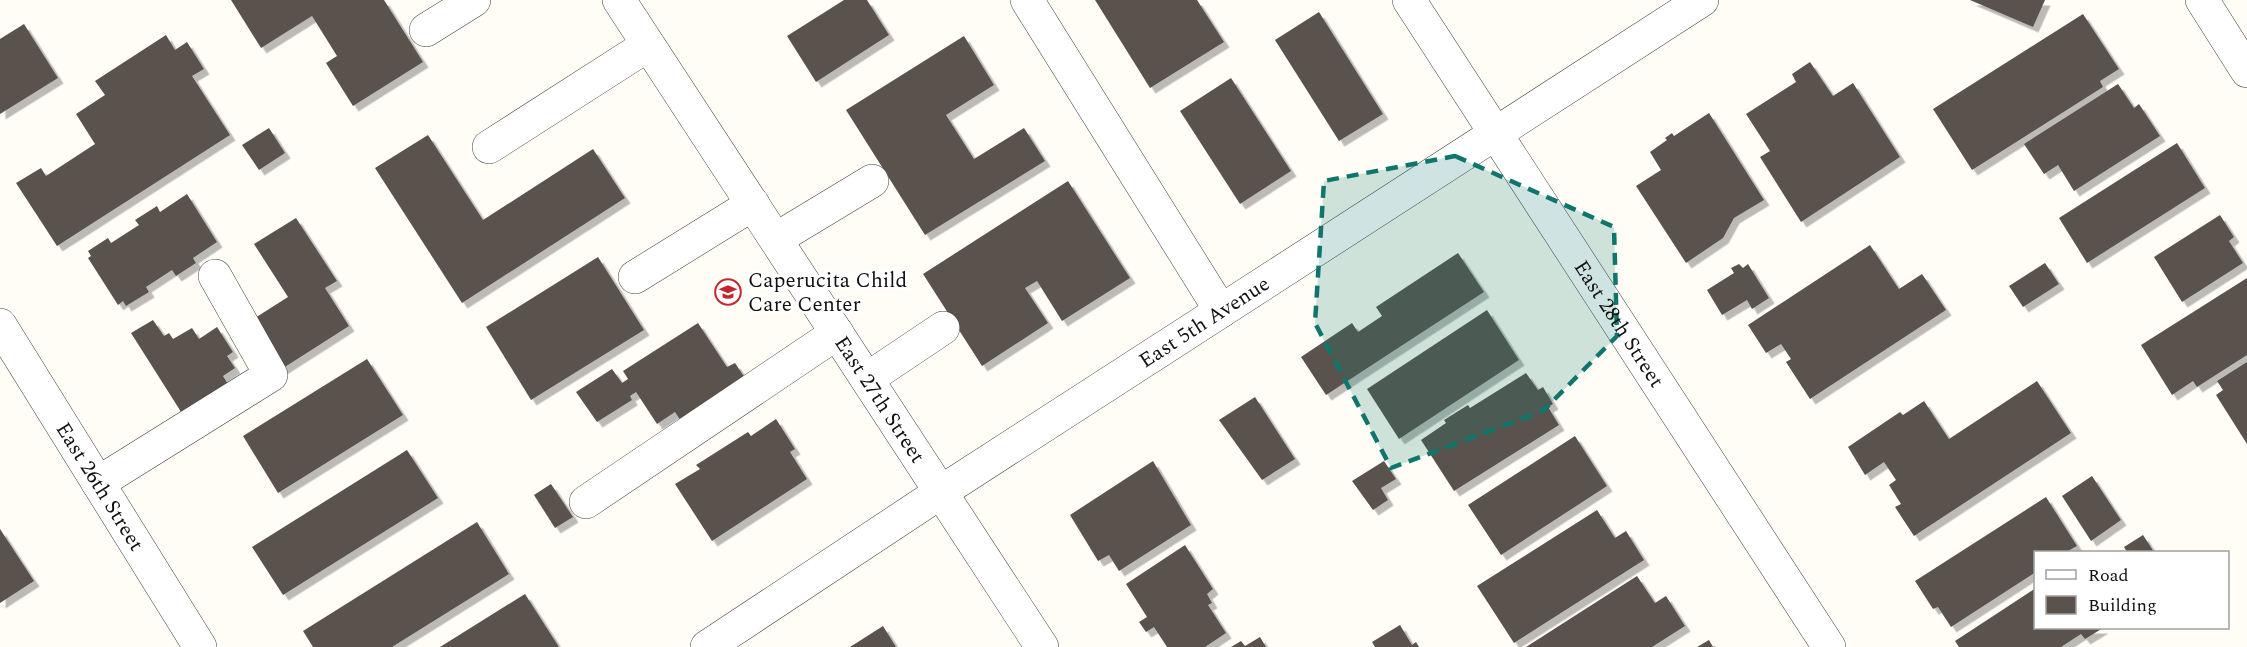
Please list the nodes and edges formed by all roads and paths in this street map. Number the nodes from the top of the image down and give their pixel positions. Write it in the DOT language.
graph roads {
  1 [pos="474,0"];
  2 [pos="619,0"];
  3 [pos="1027,0"];
  4 [pos="1409,0"];
  5 [pos="1702,0"];
  6 [pos="2202,0"];
  7 [pos="426,30"];
  8 [pos="648,45"];
  9 [pos="2247,71"];
  10 [pos="1496,133"];
  11 [pos="489,147"];
  12 [pos="872,181"];
  13 [pos="753,204"];
  14 [pos="776,239"];
  15 [pos="215,276"];
  16 [pos="635,277"];
  17 [pos="1221,311"];
  18 [pos="0,325"];
  19 [pos="943,328"];
  20 [pos="837,333"];
  21 [pos="867,379"];
  22 [pos="98,483"];
  23 [pos="941,492"];
  24 [pos="586,502"];
  25 [pos="201,647"];
  26 [pos="706,647"];
  27 [pos="1042,647"];
  28 [pos="1829,647"];
  1 -- 7 [label="street"];
  2 -- 8 [label="street, East 27th Street"];
  3 -- 17 [label="street"];
  4 -- 10 [label="street, East 28th Street"];
  5 -- 10 [label="street, East 5th Avenue"];
  6 -- 9 [label="street"];
  8 -- 11 [label="street"];
  8 -- 13 [label="street, East 27th Street"];
  10 -- 17 [label="street, East 5th Avenue"];
  10 -- 28 [label="street, East 28th Street"];
  12 -- 14 [label="street"];
  13 -- 14 [label="street, East 27th Street"];
  13 -- 16 [label="street"];
  14 -- 20 [label="street, East 27th Street"];
  15 -- 22 [label="street"];
  17 -- 23 [label="street, East 5th Avenue"];
  18 -- 22 [label="street, East 26th Street"];
  19 -- 21 [label="street"];
  20 -- 21 [label="street, East 27th Street"];
  20 -- 24 [label="street"];
  21 -- 23 [label="street, East 27th Street"];
  22 -- 25 [label="street, East 26th Street"];
  23 -- 26 [label="street, East 5th Avenue"];
  23 -- 27 [label="street, East 27th Street"];
}
